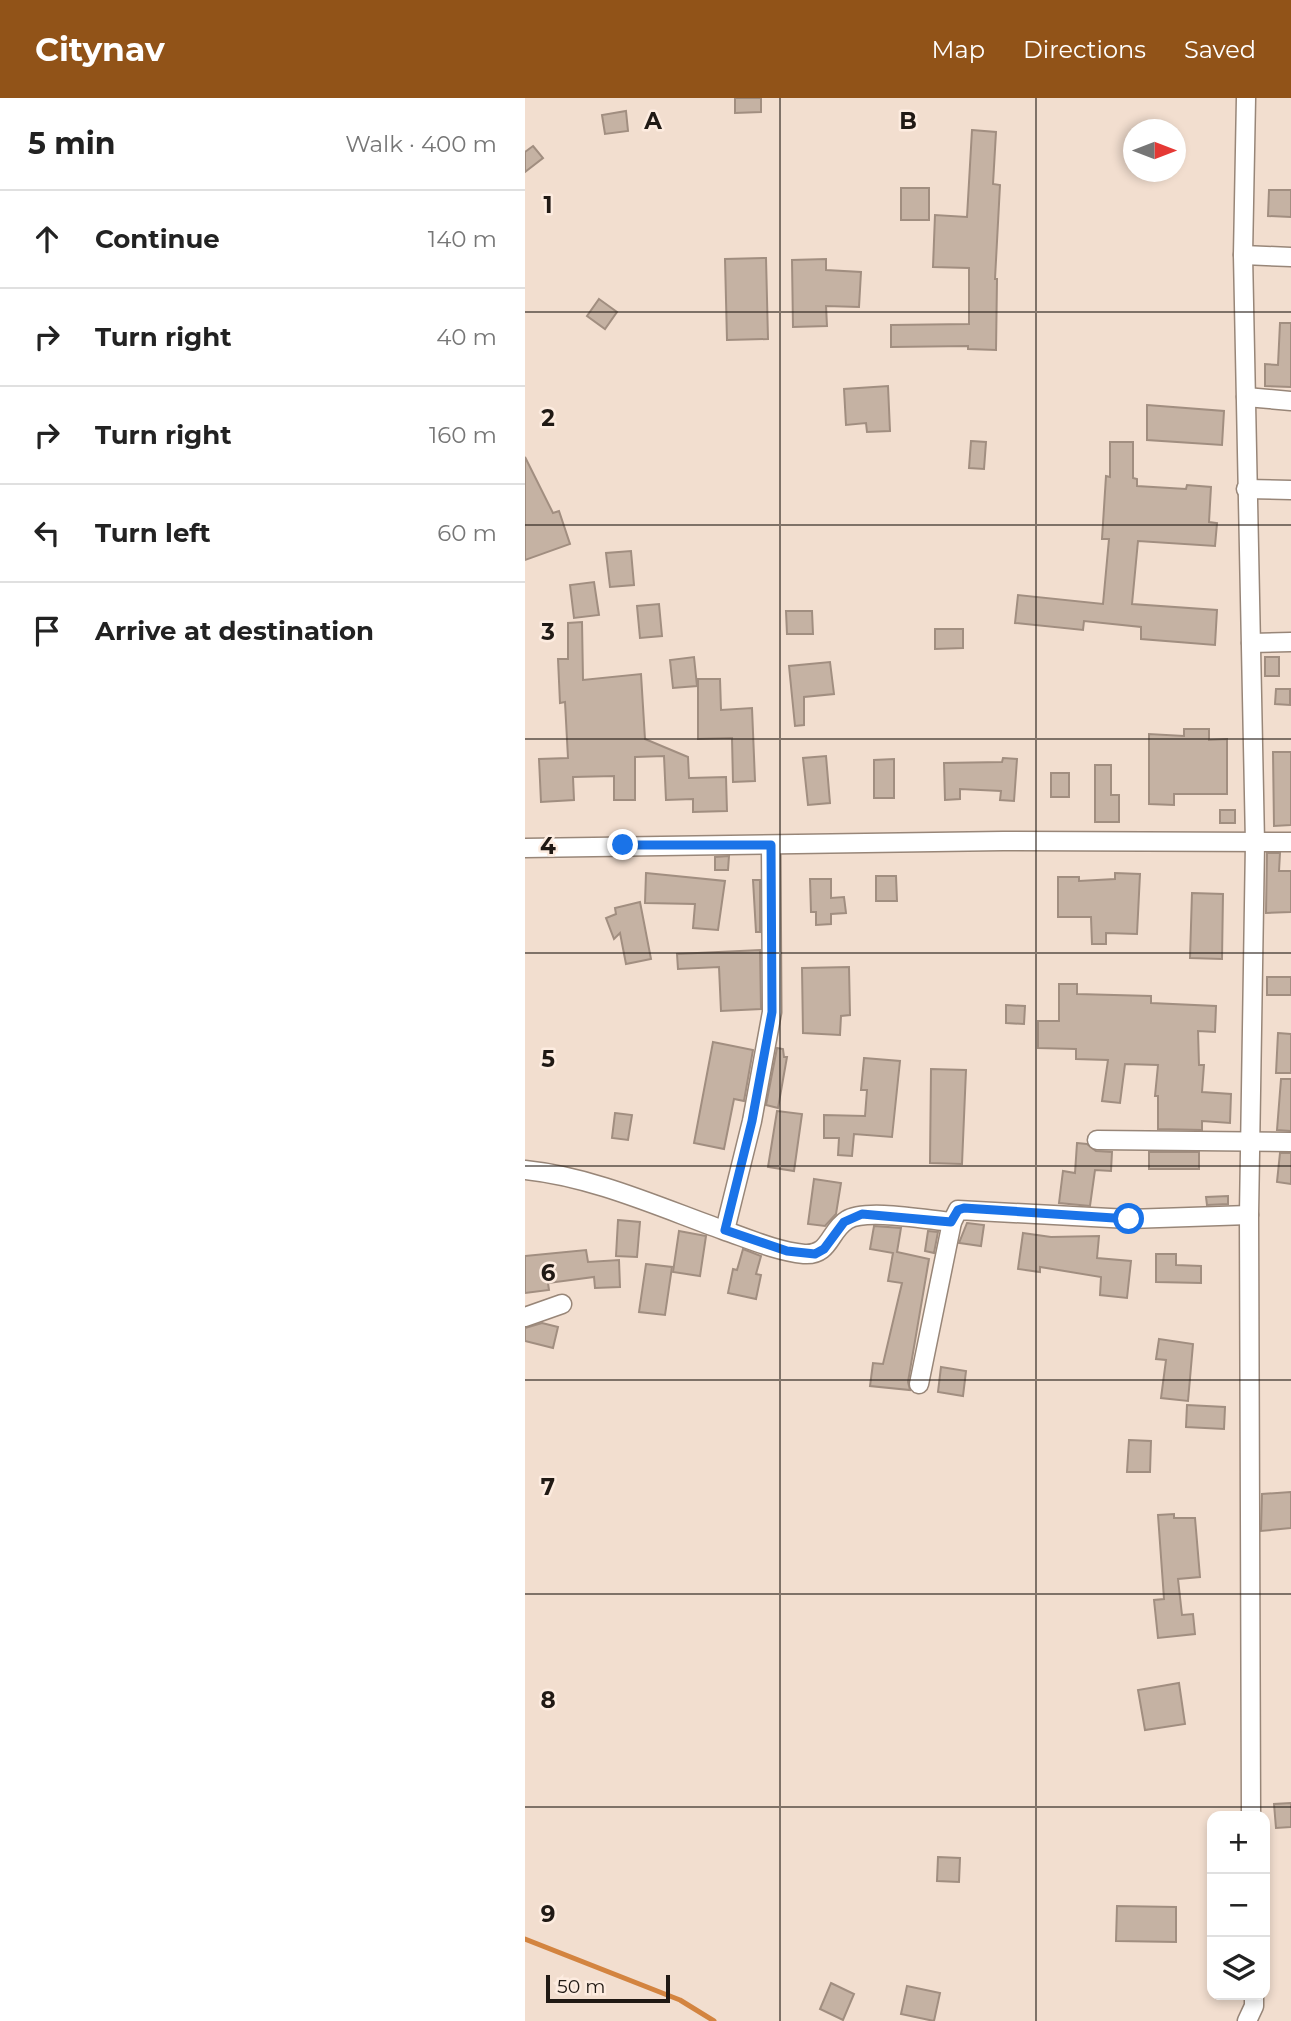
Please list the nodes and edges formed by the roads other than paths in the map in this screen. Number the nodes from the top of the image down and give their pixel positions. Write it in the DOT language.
graph roads {
  1 [pos="1246,98"];
  2 [pos="1243,255"];
  3 [pos="1291,257"];
  4 [pos="1246,397"];
  5 [pos="1291,401"];
  6 [pos="1246,489"];
  7 [pos="1291,490"];
  8 [pos="1291,642"];
  9 [pos="1251,643"];
  10 [pos="1291,842"];
  11 [pos="1255,844"];
  12 [pos="771,845"];
  13 [pos="525,848"];
  14 [pos="1097,1140"];
  15 [pos="1291,1142"];
  16 [pos="1249,1144"];
  17 [pos="525,1170"];
  18 [pos="1248,1215"];
  19 [pos="951,1222"];
  20 [pos="725,1230"];
  21 [pos="562,1304"];
  22 [pos="525,1317"];
  23 [pos="919,1384"];
  24 [pos="1251,1811"];
  25 [pos="1255,2000"];
  26 [pos="1247,2021"];
  1 -- 2 [label="street"];
  2 -- 3 [label="street"];
  2 -- 4 [label="street"];
  4 -- 5 [label="street"];
  4 -- 6 [label="street"];
  6 -- 7 [label="street"];
  6 -- 9 [label="street"];
  8 -- 9 [label="street"];
  9 -- 11 [label="street"];
  10 -- 11 [label="street"];
  11 -- 12 [label="street"];
  11 -- 16 [label="street"];
  12 -- 13 [label="street"];
  12 -- 20 [label="street"];
  14 -- 16 [label="street"];
  15 -- 16 [label="street"];
  16 -- 18 [label="street"];
  17 -- 20 [label="street"];
  18 -- 19 [label="street"];
  18 -- 24 [label="street"];
  19 -- 20 [label="street"];
  19 -- 23 [label="street"];
  21 -- 22 [label="street"];
  25 -- 26 [label="street"];
}
